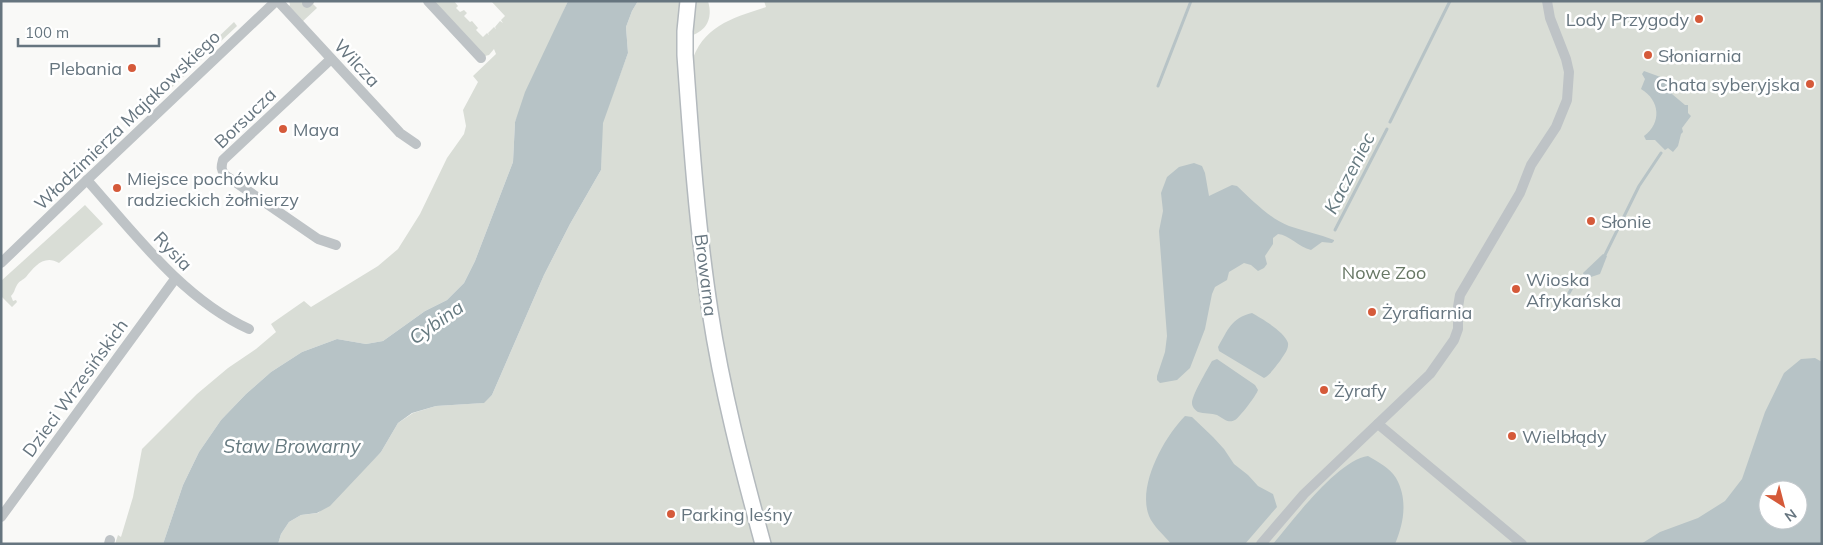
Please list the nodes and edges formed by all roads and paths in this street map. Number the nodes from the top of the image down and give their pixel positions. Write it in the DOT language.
graph roads {
  1 [pos="277,1"];
  2 [pos="428,1"];
  3 [pos="688,1"];
  4 [pos="1547,1"];
  5 [pos="481,58"];
  6 [pos="331,59"];
  7 [pos="416,144"];
  8 [pos="87,180"];
  9 [pos="336,245"];
  10 [pos="1,263"];
  11 [pos="175,279"];
  12 [pos="249,329"];
  13 [pos="1378,424"];
  14 [pos="1,517"];
  15 [pos="763,544"];
  16 [pos="1260,544"];
  17 [pos="1522,544"];
  1 -- 6 [label="street, Wilcza"];
  1 -- 8 [label="street, Włodzimierza Majakowskiego"];
  2 -- 5 [label="street"];
  3 -- 15 [label="street, Browarna"];
  4 -- 13 [label="street"];
  6 -- 7 [label="street, Wilcza"];
  6 -- 9 [label="street, Borsucza"];
  8 -- 10 [label="street, Włodzimierza Majakowskiego"];
  8 -- 11 [label="street, Rysia"];
  11 -- 12 [label="street, Rysia"];
  11 -- 14 [label="street, Dzieci Wrzesińskich"];
  13 -- 16 [label="street"];
  13 -- 17 [label="street"];
}
